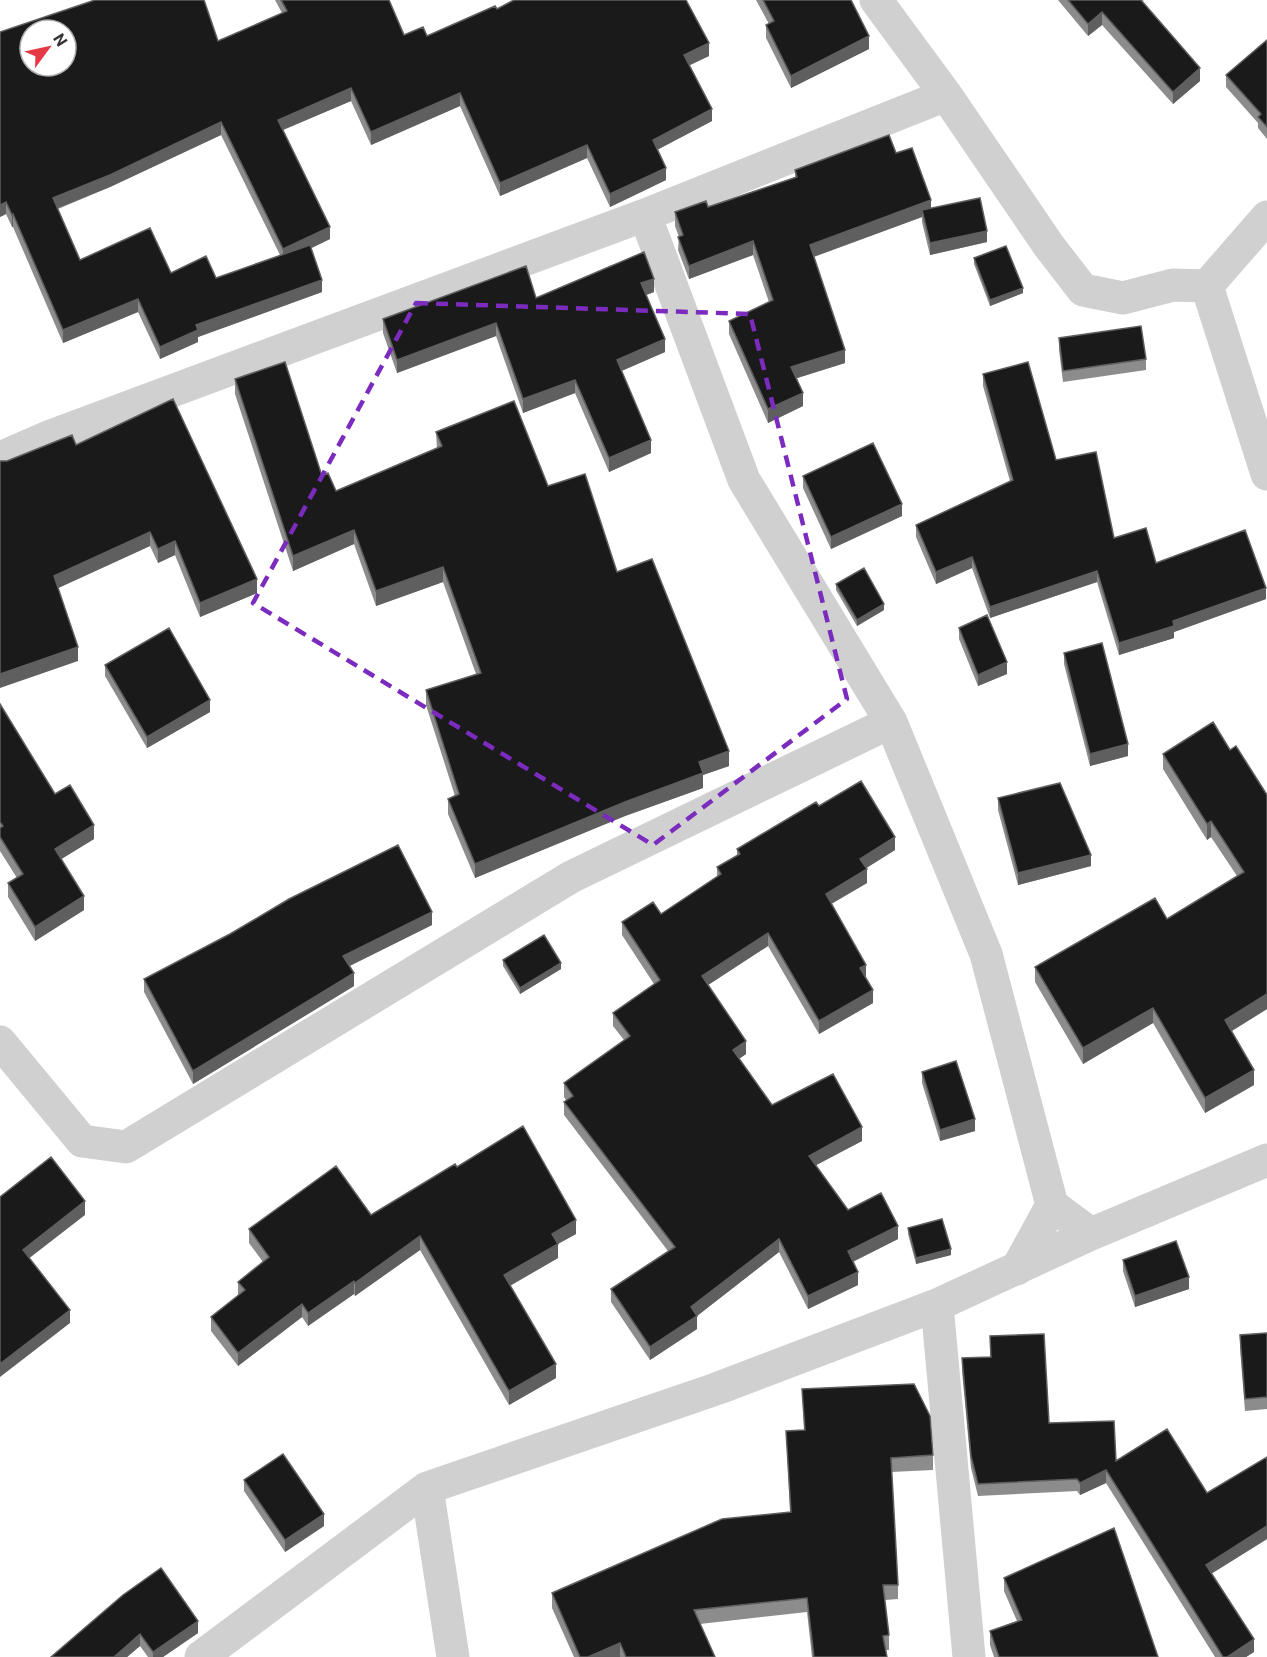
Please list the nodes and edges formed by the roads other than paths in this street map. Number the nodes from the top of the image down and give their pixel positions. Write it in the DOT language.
graph roads {
  1 [pos="876,0"];
  2 [pos="946,95"];
  3 [pos="645,215"];
  4 [pos="1267,217"];
  5 [pos="1208,286"];
  6 [pos="0,458"];
  7 [pos="1267,474"];
  8 [pos="891,722"];
  9 [pos="0,1042"];
  10 [pos="1267,1160"];
  11 [pos="1052,1205"];
  12 [pos="1090,1234"];
  13 [pos="1017,1269"];
  14 [pos="937,1305"];
  15 [pos="427,1488"];
  16 [pos="201,1657"];
  17 [pos="453,1657"];
  18 [pos="969,1657"];
  1 -- 2 [label="street"];
  2 -- 3 [label="street"];
  2 -- 5 [label="street"];
  3 -- 6 [label="street"];
  3 -- 8 [label="street"];
  4 -- 5 [label="street"];
  5 -- 7 [label="street"];
  8 -- 9 [label="street"];
  8 -- 11 [label="street"];
  10 -- 12 [label="street"];
  11 -- 12 [label="street"];
  11 -- 13 [label="street"];
  12 -- 13 [label="street"];
  13 -- 14 [label="street"];
  14 -- 15 [label="street"];
  14 -- 18 [label="street"];
  15 -- 16 [label="street"];
  15 -- 17 [label="street"];
}
